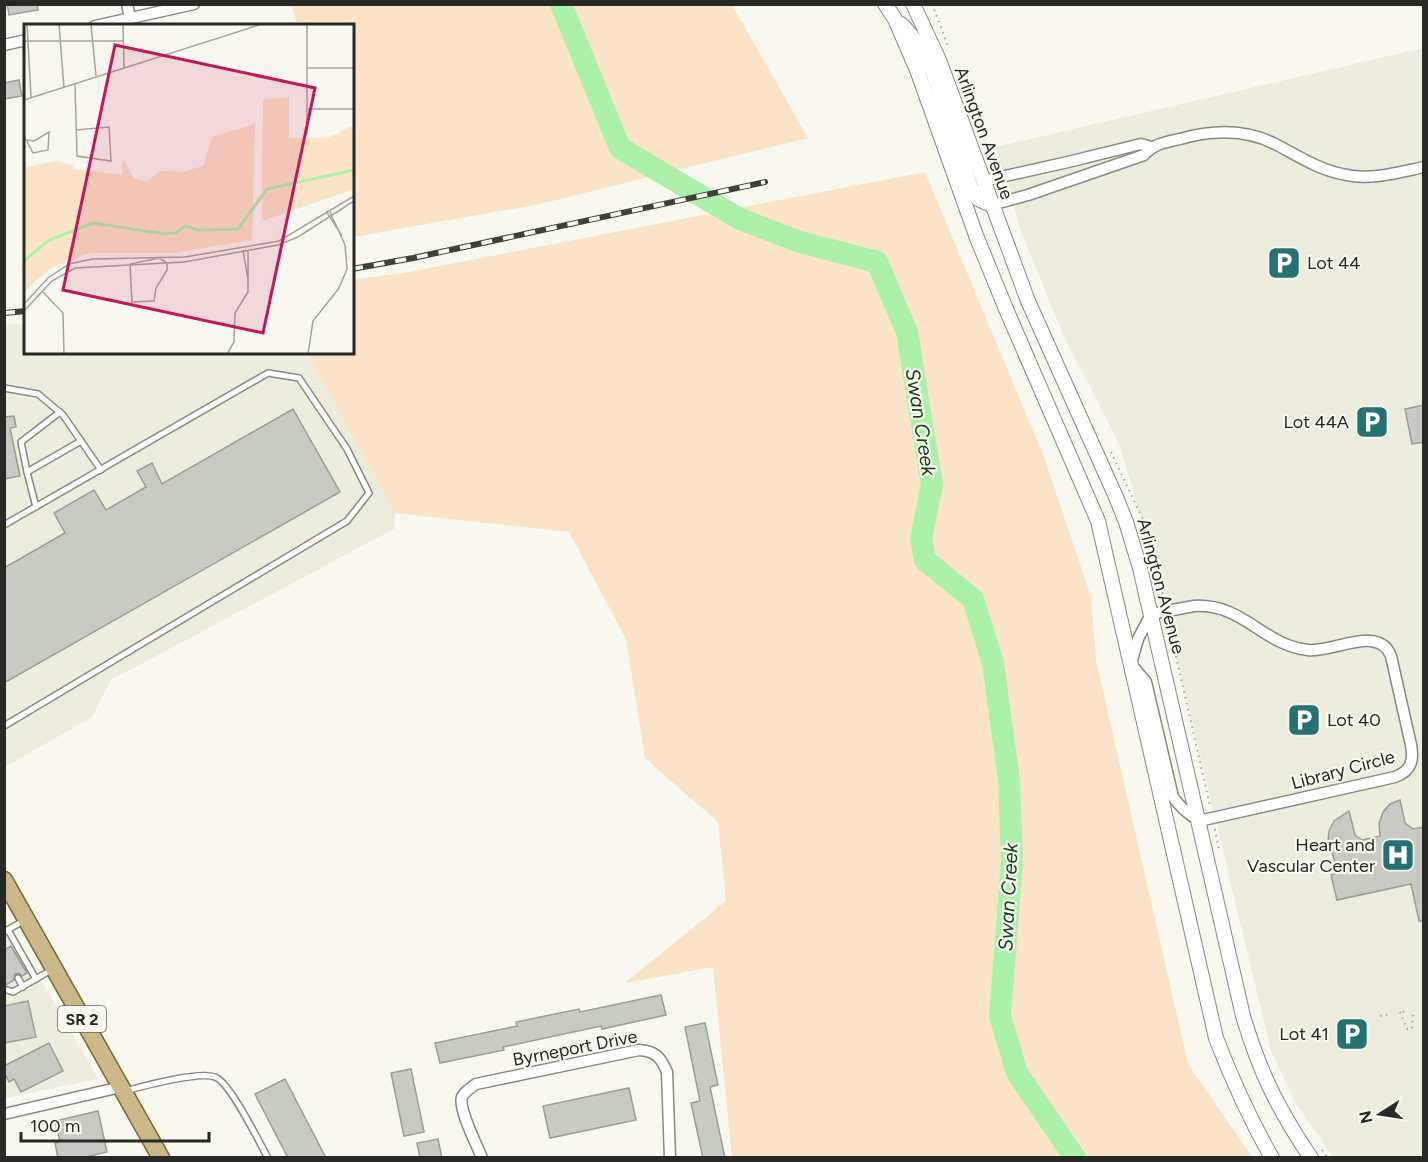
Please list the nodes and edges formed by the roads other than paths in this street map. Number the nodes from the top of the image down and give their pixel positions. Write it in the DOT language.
graph roads {
  1 [pos="127,4"];
  2 [pos="194,4"];
  3 [pos="885,4"];
  4 [pos="913,4"];
  5 [pos="130,18"];
  6 [pos="895,19"];
  7 [pos="104,24"];
  8 [pos="24,40"];
  9 [pos="4,45"];
  10 [pos="1151,147"];
  11 [pos="1424,167"];
  12 [pos="983,181"];
  13 [pos="992,205"];
  14 [pos="4,388"];
  15 [pos="60,412"];
  16 [pos="81,441"];
  17 [pos="101,470"];
  18 [pos="27,472"];
  19 [pos="36,507"];
  20 [pos="4,525"];
  21 [pos="1151,614"];
  22 [pos="1131,664"];
  23 [pos="4,726"];
  24 [pos="1199,821"];
  25 [pos="4,880"];
  26 [pos="26,919"];
  27 [pos="6,931"];
  28 [pos="54,969"];
  29 [pos="18,978"];
  30 [pos="36,979"];
  31 [pos="23,987"];
  32 [pos="4,989"];
  33 [pos="122,1089"];
  34 [pos="4,1114"];
  35 [pos="1317,1154"];
  36 [pos="161,1158"];
  37 [pos="268,1158"];
  38 [pos="482,1158"];
  39 [pos="670,1158"];
  40 [pos="1272,1158"];
  1 -- 5 [label="street"];
  2 -- 5 [label="street"];
  3 -- 6 [label="street"];
  4 -- 12 [label="street, Arlington Avenue"];
  5 -- 7 [label="street"];
  6 -- 13 [label="street"];
  6 -- 22 [label="street"];
  8 -- 9 [label="street"];
  10 -- 11 [label="street"];
  10 -- 12 [label="street"];
  10 -- 13 [label="street"];
  12 -- 13 [label="street, Arlington Avenue"];
  13 -- 21 [label="street, Arlington Avenue"];
  14 -- 15 [label="lane"];
  15 -- 16 [label="lane"];
  15 -- 18 [label="lane"];
  16 -- 17 [label="lane"];
  16 -- 18 [label="lane"];
  17 -- 19 [label="lane"];
  17 -- 23 [label="lane"];
  18 -- 19 [label="lane"];
  19 -- 20 [label="lane"];
  21 -- 22 [label="street"];
  21 -- 24 [label="street, Arlington Avenue"];
  21 -- 24 [label="street, Library Circle"];
  22 -- 24 [label="street"];
  22 -- 40 [label="street"];
  24 -- 35 [label="street, Arlington Avenue"];
  25 -- 26 [label="main road, SR 2"];
  26 -- 27 [label="lane"];
  26 -- 28 [label="main road, SR 2"];
  27 -- 30 [label="lane"];
  28 -- 30 [label="lane"];
  28 -- 33 [label="main road, SR 2"];
  29 -- 31 [label="lane"];
  30 -- 31 [label="lane"];
  31 -- 32 [label="lane"];
  33 -- 34 [label="street"];
  33 -- 36 [label="main road, SR 2"];
  33 -- 37 [label="lane"];
  38 -- 39 [label="street, Byrneport Drive"];
}
